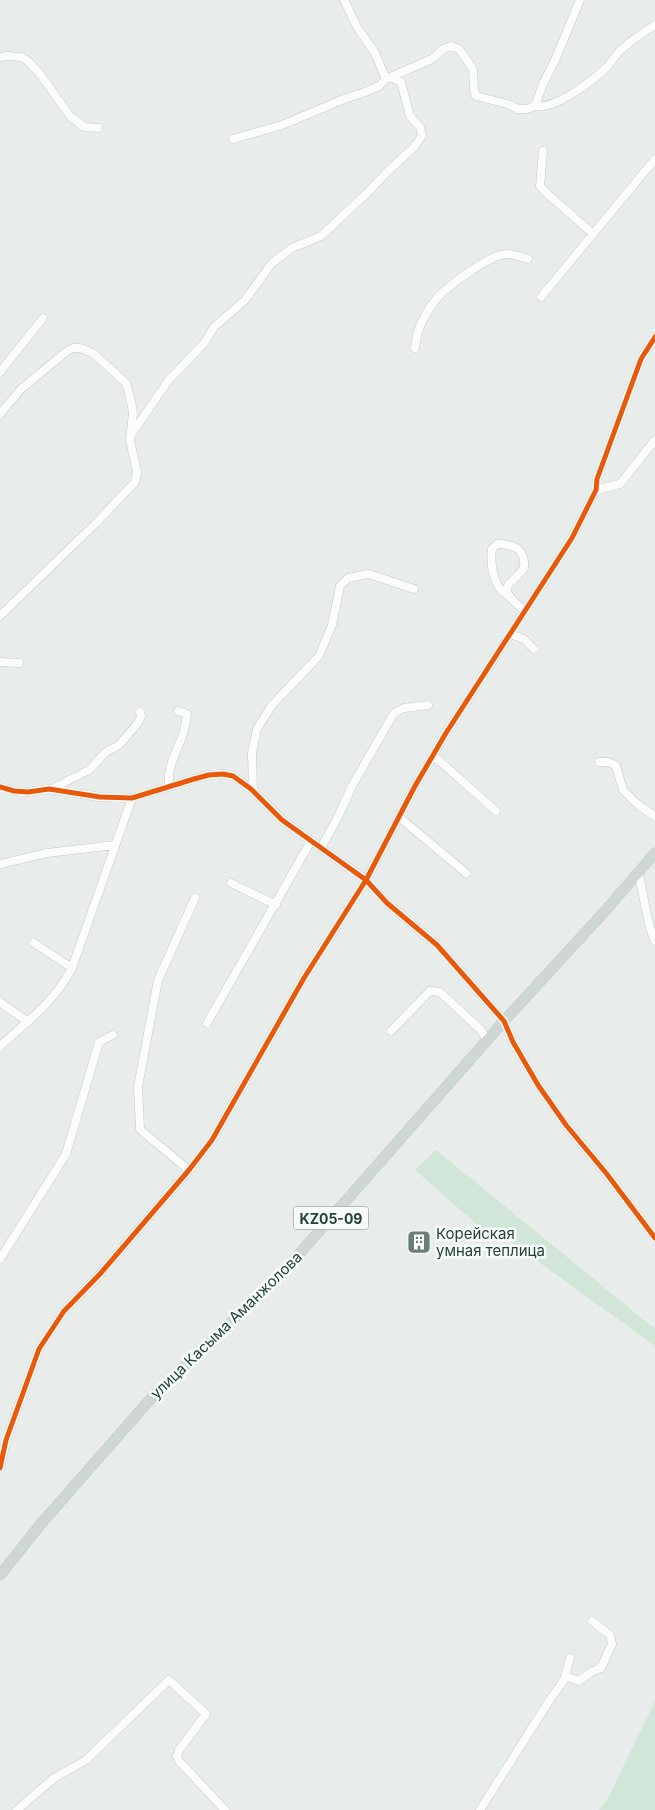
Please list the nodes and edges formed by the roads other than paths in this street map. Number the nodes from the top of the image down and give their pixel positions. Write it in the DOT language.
graph roads {
  1 [pos="344,0"];
  2 [pos="580,0"];
  3 [pos="655,25"];
  4 [pos="0,58"];
  5 [pos="389,78"];
  6 [pos="536,106"];
  7 [pos="98,128"];
  8 [pos="233,139"];
  9 [pos="543,151"];
  10 [pos="655,159"];
  11 [pos="594,233"];
  12 [pos="528,259"];
  13 [pos="540,297"];
  14 [pos="43,318"];
  15 [pos="655,337"];
  16 [pos="415,348"];
  17 [pos="0,372"];
  18 [pos="0,414"];
  19 [pos="131,435"];
  20 [pos="655,440"];
  21 [pos="596,490"];
  22 [pos="414,589"];
  23 [pos="509,596"];
  24 [pos="525,611"];
  25 [pos="0,616"];
  26 [pos="510,634"];
  27 [pos="534,649"];
  28 [pos="0,662"];
  29 [pos="19,663"];
  30 [pos="428,705"];
  31 [pos="178,711"];
  32 [pos="140,712"];
  33 [pos="434,756"];
  34 [pos="599,762"];
  35 [pos="169,786"];
  36 [pos="0,787"];
  37 [pos="49,789"];
  38 [pos="253,790"];
  39 [pos="132,798"];
  40 [pos="496,811"];
  41 [pos="399,817"];
  42 [pos="655,817"];
  43 [pos="311,841"];
  44 [pos="115,845"];
  45 [pos="321,848"];
  46 [pos="655,853"];
  47 [pos="0,864"];
  48 [pos="466,873"];
  49 [pos="638,873"];
  50 [pos="366,880"];
  51 [pos="231,883"];
  52 [pos="195,898"];
  53 [pos="276,905"];
  54 [pos="655,941"];
  55 [pos="34,943"];
  56 [pos="72,968"];
  57 [pos="0,1002"];
  58 [pos="504,1021"];
  59 [pos="28,1022"];
  60 [pos="207,1023"];
  61 [pos="391,1031"];
  62 [pos="113,1035"];
  63 [pos="487,1040"];
  64 [pos="0,1046"];
  65 [pos="190,1170"];
  66 [pos="654,1237"];
  67 [pos="4,1245"];
  68 [pos="0,1259"];
  69 [pos="0,1468"];
  70 [pos="0,1575"];
  71 [pos="592,1621"];
  72 [pos="570,1658"];
  73 [pos="565,1676"];
  74 [pos="17,1810"];
  75 [pos="225,1810"];
  76 [pos="480,1810"];
  1 -- 5 [label="street"];
  2 -- 6 [label="street"];
  3 -- 6 [label="street"];
  4 -- 7 [label="street"];
  5 -- 6 [label="street"];
  5 -- 8 [label="street"];
  5 -- 19 [label="street"];
  9 -- 11 [label="street"];
  10 -- 11 [label="street"];
  11 -- 13 [label="street"];
  12 -- 16 [label="street"];
  14 -- 17 [label="street"];
  15 -- 21 [label="street"];
  18 -- 19 [label="street"];
  19 -- 25 [label="street"];
  20 -- 21 [label="street"];
  21 -- 24 [label="street"];
  22 -- 38 [label="street"];
  23 -- 23 [label="street"];
  23 -- 24 [label="street"];
  24 -- 26 [label="street"];
  26 -- 27 [label="street"];
  26 -- 33 [label="street"];
  28 -- 29 [label="street"];
  30 -- 45 [label="street"];
  31 -- 35 [label="street"];
  32 -- 37 [label="street"];
  33 -- 40 [label="street"];
  33 -- 41 [label="street"];
  34 -- 42 [label="street"];
  35 -- 38 [label="street"];
  35 -- 39 [label="street"];
  36 -- 37 [label="street"];
  37 -- 39 [label="street"];
  38 -- 43 [label="street"];
  39 -- 44 [label="street"];
  41 -- 48 [label="street"];
  41 -- 50 [label="street"];
  43 -- 45 [label="street"];
  43 -- 53 [label="street"];
  44 -- 47 [label="street"];
  44 -- 56 [label="street"];
  45 -- 50 [label="street"];
  46 -- 49 [label="main road, улица Касыма Аманжолова / KZ05-09"];
  49 -- 54 [label="street"];
  49 -- 58 [label="main road, улица Касыма Аманжолова / KZ05-09"];
  50 -- 58 [label="street"];
  50 -- 65 [label="street"];
  51 -- 53 [label="street"];
  52 -- 65 [label="street"];
  53 -- 60 [label="street"];
  55 -- 56 [label="street"];
  56 -- 59 [label="street"];
  57 -- 59 [label="street"];
  58 -- 63 [label="main road, улица Касыма Аманжолова / KZ05-09"];
  58 -- 66 [label="street"];
  59 -- 64 [label="street"];
  61 -- 63 [label="street"];
  62 -- 67 [label="street"];
  63 -- 70 [label="main road, улица Касыма Аманжолова / KZ05-09"];
  65 -- 69 [label="street"];
  67 -- 68 [label="street"];
  71 -- 73 [label="street"];
  72 -- 73 [label="street"];
  73 -- 76 [label="street"];
  74 -- 75 [label="street"];
}
